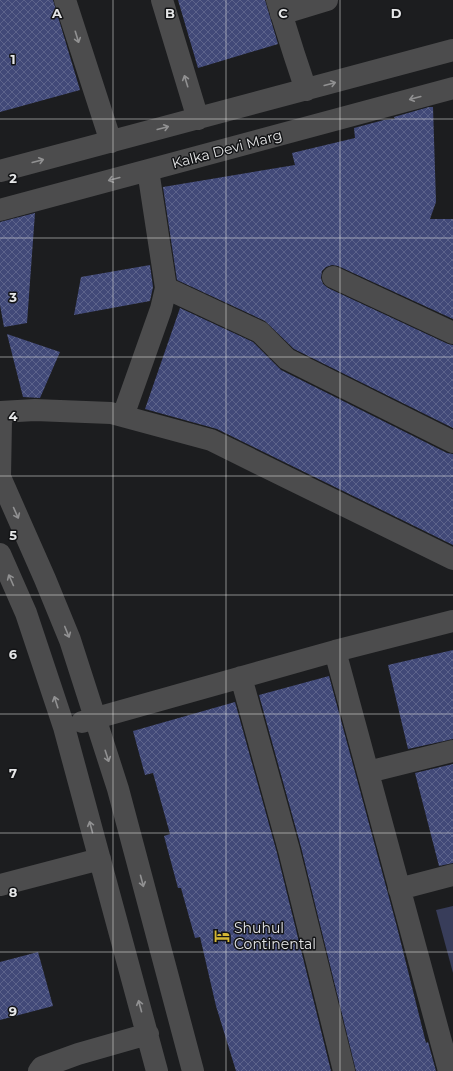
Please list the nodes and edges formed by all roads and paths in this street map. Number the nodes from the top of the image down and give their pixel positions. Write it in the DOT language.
graph roads {
  1 [pos="65,0"];
  2 [pos="162,0"];
  3 [pos="328,0"];
  4 [pos="279,7"];
  5 [pos="453,50"];
  6 [pos="453,88"];
  7 [pos="306,90"];
  8 [pos="198,118"];
  9 [pos="111,142"];
  10 [pos="1,166"];
  11 [pos="148,170"];
  12 [pos="0,210"];
  13 [pos="333,277"];
  14 [pos="166,288"];
  15 [pos="453,332"];
  16 [pos="0,412"];
  17 [pos="123,416"];
  18 [pos="453,442"];
  19 [pos="0,477"];
  20 [pos="0,554"];
  21 [pos="453,559"];
  22 [pos="453,621"];
  23 [pos="335,651"];
  24 [pos="241,677"];
  25 [pos="95,718"];
  26 [pos="64,726"];
  27 [pos="453,751"];
  28 [pos="368,772"];
  29 [pos="100,859"];
  30 [pos="453,875"];
  31 [pos="0,885"];
  32 [pos="399,889"];
  33 [pos="148,1034"];
  34 [pos="39,1071"];
  35 [pos="157,1071"];
  36 [pos="193,1071"];
  37 [pos="344,1071"];
  38 [pos="449,1071"];
  1 -- 9 [label="street, one-way"];
  8 -- 2 [label="street, one-way"];
  3 -- 4 [label="street"];
  4 -- 7 [label="street"];
  7 -- 5 [label="street, one-way"];
  6 -- 11 [label="street, Kalka Devi Marg, one-way"];
  7 -- 8 [label="street"];
  9 -- 8 [label="street, one-way"];
  10 -- 9 [label="street, one-way"];
  11 -- 12 [label="street, Kalka Devi Marg, one-way"];
  11 -- 14 [label="street"];
  13 -- 15 [label="street"];
  14 -- 17 [label="street"];
  14 -- 18 [label="street"];
  16 -- 17 [label="street"];
  16 -- 19 [label="street"];
  17 -- 21 [label="street"];
  19 -- 25 [label="street, one-way"];
  26 -- 20 [label="street, one-way"];
  22 -- 23 [label="street"];
  23 -- 24 [label="street"];
  23 -- 28 [label="street"];
  24 -- 25 [label="street"];
  24 -- 37 [label="street"];
  25 -- 26 [label="street"];
  25 -- 36 [label="street, one-way"];
  29 -- 26 [label="street, one-way"];
  27 -- 28 [label="street"];
  28 -- 32 [label="street"];
  29 -- 31 [label="street"];
  33 -- 29 [label="street, one-way"];
  30 -- 32 [label="street"];
  32 -- 38 [label="street"];
  33 -- 34 [label="street"];
  33 -- 35 [label="street"];
}
